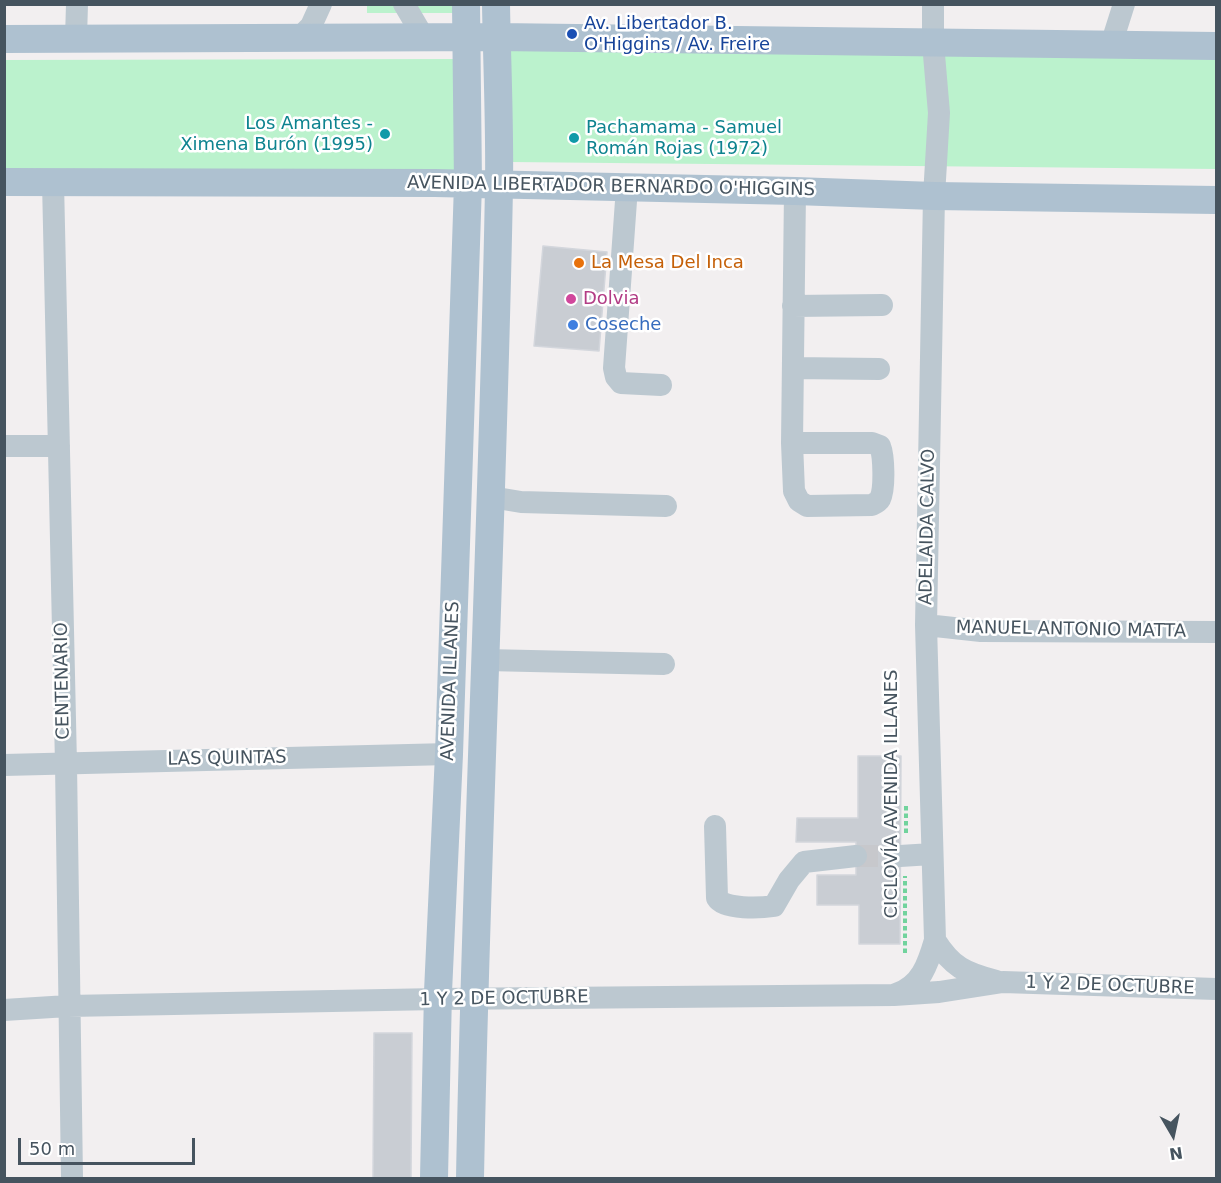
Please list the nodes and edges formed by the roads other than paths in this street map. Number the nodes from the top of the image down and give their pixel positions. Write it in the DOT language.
graph roads {
  1 [pos="77,4"];
  2 [pos="321,4"];
  3 [pos="404,4"];
  4 [pos="466,4"];
  5 [pos="496,4"];
  6 [pos="933,4"];
  7 [pos="1124,4"];
  8 [pos="466,37"];
  9 [pos="497,37"];
  10 [pos="299,38"];
  11 [pos="424,38"];
  12 [pos="4,39"];
  13 [pos="76,39"];
  14 [pos="933,43"];
  15 [pos="1111,45"];
  16 [pos="1216,46"];
  17 [pos="4,182"];
  18 [pos="53,182"];
  19 [pos="468,184"];
  20 [pos="499,185"];
  21 [pos="627,188"];
  22 [pos="795,191"];
  23 [pos="934,196"];
  24 [pos="1216,200"];
  25 [pos="882,305"];
  26 [pos="793,306"];
  27 [pos="793,368"];
  28 [pos="879,369"];
  29 [pos="661,385"];
  30 [pos="792,443"];
  31 [pos="4,446"];
  32 [pos="59,446"];
  33 [pos="491,497"];
  34 [pos="666,506"];
  35 [pos="926,625"];
  36 [pos="1216,632"];
  37 [pos="486,660"];
  38 [pos="664,664"];
  39 [pos="449,754"];
  40 [pos="66,764"];
  41 [pos="4,765"];
  42 [pos="715,826"];
  43 [pos="932,854"];
  44 [pos="903,855"];
  45 [pos="856,856"];
  46 [pos="934,940"];
  47 [pos="1003,982"];
  48 [pos="1216,989"];
  49 [pos="894,995"];
  50 [pos="438,999"];
  51 [pos="474,999"];
  52 [pos="68,1006"];
  53 [pos="4,1010"];
  54 [pos="72,1179"];
  55 [pos="434,1179"];
  56 [pos="470,1179"];
  1 -- 13 [label="street"];
  2 -- 10 [label="street"];
  3 -- 11 [label="street"];
  4 -- 8 [label="main road, AVENIDA ILLANES"];
  5 -- 9 [label="main road, AVENIDA ILLANES"];
  6 -- 14 [label="street, ADELAIDA CALVO"];
  7 -- 15 [label="street"];
  8 -- 9 [label="main road"];
  8 -- 11 [label="main road"];
  8 -- 19 [label="main road, AVENIDA ILLANES"];
  9 -- 14 [label="main road"];
  9 -- 20 [label="main road, AVENIDA ILLANES"];
  10 -- 11 [label="main road"];
  10 -- 13 [label="main road"];
  12 -- 13 [label="main road"];
  14 -- 15 [label="main road"];
  14 -- 23 [label="street, ADELAIDA CALVO"];
  15 -- 16 [label="main road"];
  17 -- 18 [label="main road, AVENIDA LIBERTADOR BERNARDO O'HIGGINS"];
  18 -- 19 [label="main road, AVENIDA LIBERTADOR BERNARDO O'HIGGINS"];
  18 -- 32 [label="street, CENTENARIO"];
  19 -- 20 [label="main road, AVENIDA LIBERTADOR BERNARDO O'HIGGINS"];
  19 -- 39 [label="main road, AVENIDA ILLANES"];
  20 -- 21 [label="main road, AVENIDA LIBERTADOR BERNARDO O'HIGGINS"];
  20 -- 33 [label="main road, AVENIDA ILLANES"];
  21 -- 22 [label="main road, AVENIDA LIBERTADOR BERNARDO O'HIGGINS"];
  21 -- 29 [label="street"];
  22 -- 23 [label="main road, AVENIDA LIBERTADOR BERNARDO O'HIGGINS"];
  22 -- 26 [label="street"];
  23 -- 24 [label="main road, AVENIDA LIBERTADOR BERNARDO O'HIGGINS"];
  23 -- 35 [label="street, ADELAIDA CALVO"];
  25 -- 26 [label="street"];
  26 -- 27 [label="street"];
  27 -- 28 [label="street"];
  27 -- 30 [label="street"];
  30 -- 30 [label="street"];
  31 -- 32 [label="street"];
  32 -- 40 [label="street, CENTENARIO"];
  33 -- 34 [label="street"];
  33 -- 37 [label="main road, AVENIDA ILLANES"];
  35 -- 36 [label="street, MANUEL ANTONIO MATTA"];
  35 -- 43 [label="street, ADELAIDA CALVO"];
  37 -- 38 [label="street"];
  37 -- 51 [label="main road, AVENIDA ILLANES"];
  39 -- 40 [label="street, LAS QUINTAS"];
  39 -- 50 [label="main road, AVENIDA ILLANES"];
  40 -- 41 [label="street, LAS QUINTAS"];
  40 -- 52 [label="street, CENTENARIO"];
  42 -- 45 [label="street"];
  43 -- 44 [label="street"];
  43 -- 46 [label="street, ADELAIDA CALVO"];
  46 -- 47 [label="street, 1 Y 2 DE OCTUBRE"];
  46 -- 49 [label="street, ADELAIDA CALVO"];
  47 -- 48 [label="street, 1 Y 2 DE OCTUBRE"];
  47 -- 49 [label="street, 1 Y 2 DE OCTUBRE"];
  49 -- 51 [label="street, 1 Y 2 DE OCTUBRE"];
  50 -- 51 [label="street, 1 Y 2 DE OCTUBRE"];
  50 -- 52 [label="street, 1 Y 2 DE OCTUBRE"];
  50 -- 55 [label="main road, AVENIDA ILLANES"];
  51 -- 56 [label="main road, AVENIDA ILLANES"];
  52 -- 53 [label="street, 1 Y 2 DE OCTUBRE"];
  52 -- 54 [label="street, CENTENARIO"];
}
